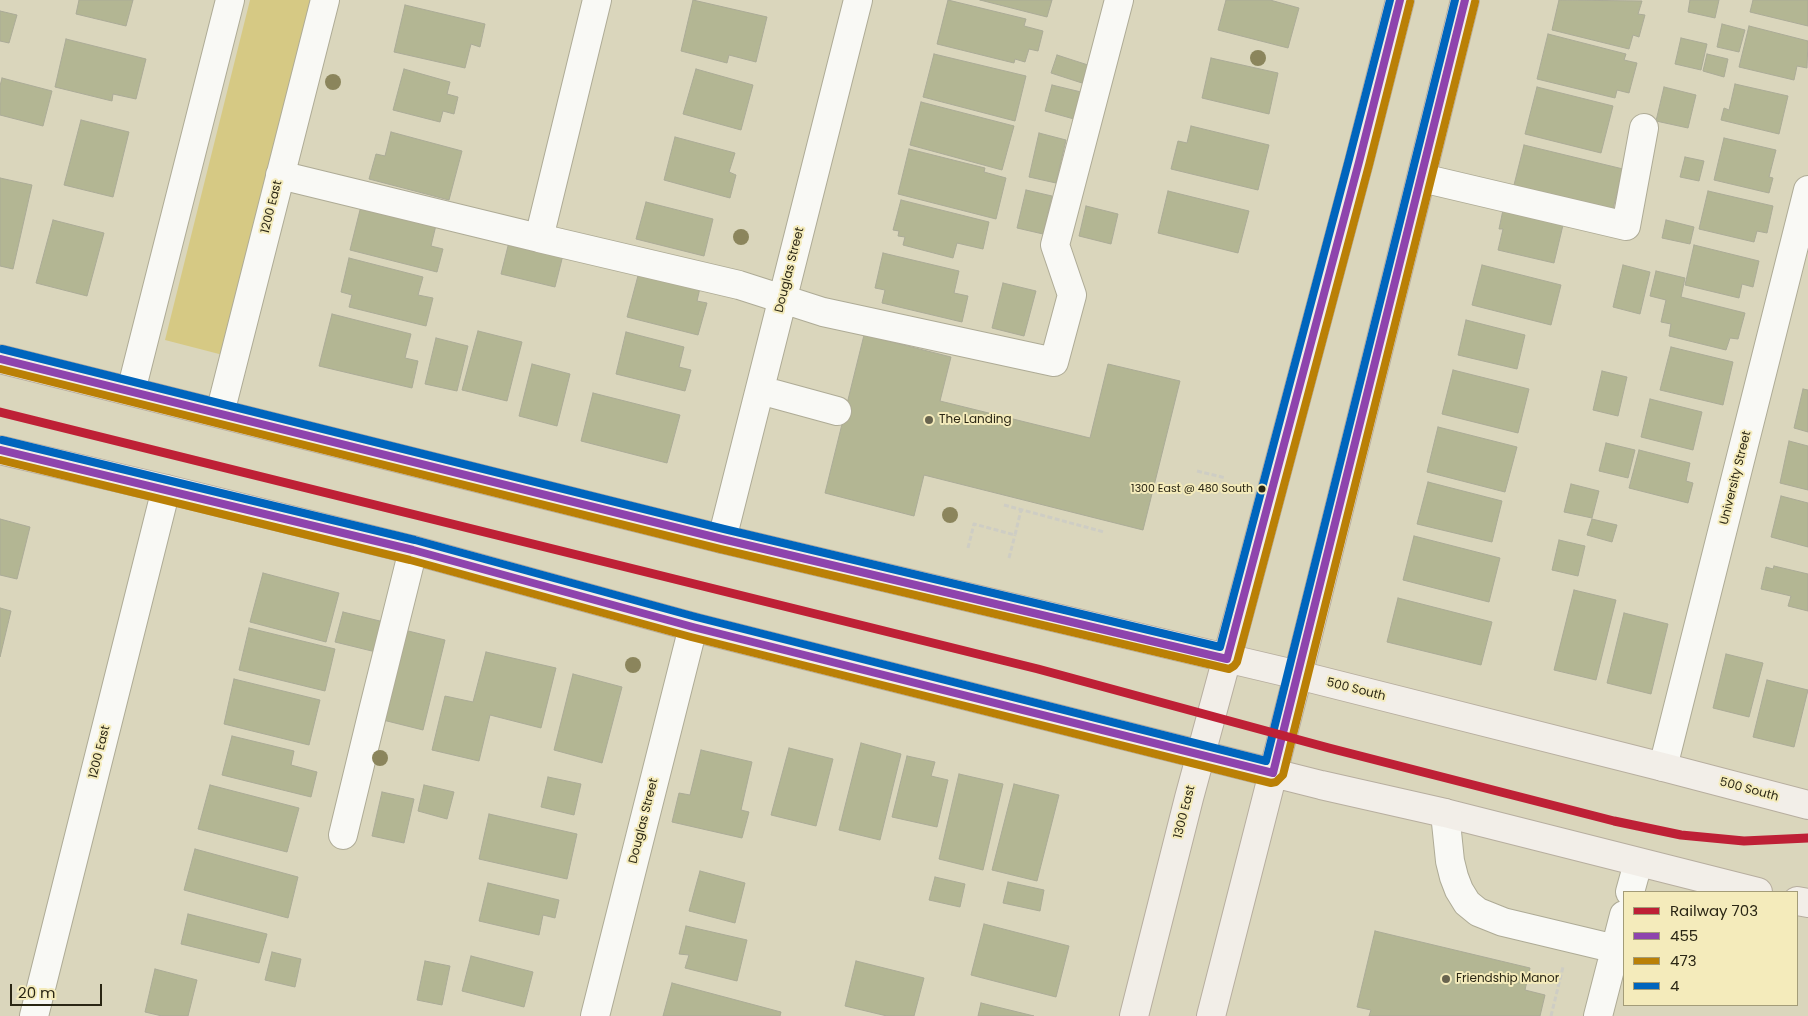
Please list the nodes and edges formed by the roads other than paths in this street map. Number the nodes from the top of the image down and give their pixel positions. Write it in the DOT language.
graph roads {
  1 [pos="230,0"];
  2 [pos="325,0"];
  3 [pos="597,0"];
  4 [pos="858,0"];
  5 [pos="1119,0"];
  6 [pos="1400,0"];
  7 [pos="1465,0"];
  8 [pos="1644,128"];
  9 [pos="280,175"];
  10 [pos="1422,178"];
  11 [pos="1808,190"];
  12 [pos="539,238"];
  13 [pos="783,299"];
  14 [pos="0,359"];
  15 [pos="760,390"];
  16 [pos="131,391"];
  17 [pos="837,411"];
  18 [pos="220,413"];
  19 [pos="0,450"];
  20 [pos="166,489"];
  21 [pos="722,539"];
  22 [pos="413,550"];
  23 [pos="693,627"];
  24 [pos="1227,659"];
  25 [pos="1298,675"];
  26 [pos="1200,755"];
  27 [pos="1663,767"];
  28 [pos="1273,773"];
  29 [pos="1808,805"];
  30 [pos="1445,813"];
  31 [pos="344,836"];
  32 [pos="1638,863"];
  33 [pos="1630,891"];
  34 [pos="1754,891"];
  35 [pos="1623,919"];
  36 [pos="1616,948"];
  37 [pos="34,1016"];
  38 [pos="595,1016"];
  39 [pos="1134,1016"];
  40 [pos="1211,1016"];
  41 [pos="1598,1016"];
  1 -- 16 [label="street"];
  2 -- 9 [label="street, 1200 East"];
  3 -- 12 [label="street"];
  4 -- 13 [label="street, Douglas Street"];
  5 -- 13 [label="street"];
  6 -- 24 [label="main road, 1300 East"];
  7 -- 10 [label="main road"];
  8 -- 10 [label="street"];
  9 -- 12 [label="street"];
  9 -- 18 [label="street, 1200 East"];
  10 -- 25 [label="main road"];
  11 -- 27 [label="street, University Street"];
  12 -- 13 [label="street"];
  13 -- 15 [label="street, Douglas Street"];
  14 -- 16 [label="main road, 500 South"];
  15 -- 17 [label="street"];
  15 -- 21 [label="street, Douglas Street"];
  16 -- 18 [label="main road, 500 South"];
  18 -- 21 [label="main road, 500 South"];
  19 -- 20 [label="main road"];
  20 -- 22 [label="main road"];
  20 -- 37 [label="street, 1200 East"];
  21 -- 24 [label="main road, 500 South"];
  22 -- 23 [label="main road"];
  22 -- 31 [label="street"];
  23 -- 26 [label="main road"];
  23 -- 38 [label="street, Douglas Street"];
  24 -- 25 [label="main road, 500 South"];
  24 -- 26 [label="main road, 1300 East"];
  25 -- 27 [label="main road, 500 South"];
  25 -- 28 [label="main road"];
  26 -- 28 [label="main road"];
  26 -- 39 [label="main road, 1300 East"];
  27 -- 29 [label="main road, 500 South"];
  28 -- 30 [label="main road"];
  28 -- 40 [label="main road"];
  30 -- 32 [label="main road"];
  30 -- 36 [label="street"];
  32 -- 33 [label="street"];
  32 -- 34 [label="main road"];
  35 -- 36 [label="street"];
  36 -- 41 [label="street"];
}
